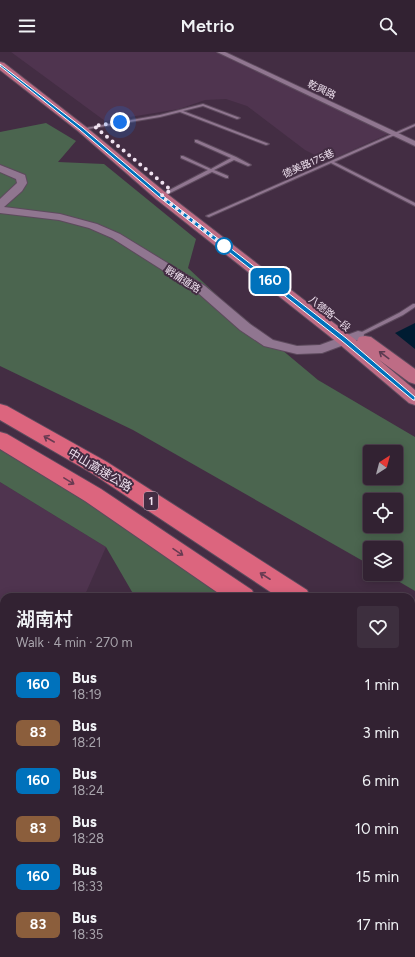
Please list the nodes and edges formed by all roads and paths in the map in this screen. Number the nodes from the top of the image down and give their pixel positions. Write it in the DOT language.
graph roads {
  1 [pos="220,52"];
  2 [pos="0,54"];
  3 [pos="0,65"];
  4 [pos="180,111"];
  5 [pos="238,118"];
  6 [pos="415,125"];
  7 [pos="88,128"];
  8 [pos="394,134"];
  9 [pos="196,141"];
  10 [pos="267,144"];
  11 [pos="415,144"];
  12 [pos="182,157"];
  13 [pos="235,158"];
  14 [pos="332,162"];
  15 [pos="249,164"];
  16 [pos="0,168"];
  17 [pos="212,170"];
  18 [pos="227,177"];
  19 [pos="166,193"];
  20 [pos="0,205"];
  21 [pos="415,205"];
  22 [pos="0,210"];
  23 [pos="208,216"];
  24 [pos="220,226"];
  25 [pos="233,236"];
  26 [pos="415,305"];
  27 [pos="358,335"];
  28 [pos="344,339"];
  29 [pos="415,378"];
  30 [pos="415,399"];
  31 [pos="0,411"];
  32 [pos="0,439"];
  33 [pos="238,593"];
  34 [pos="292,593"];
  1 -- 8 [label="street, 乾興路"];
  2 -- 7 [label="main road, 八德路一段"];
  3 -- 7 [label="main road, 八德路一段"];
  4 -- 5 [label="lane"];
  4 -- 7 [label="lane"];
  4 -- 10 [label="lane"];
  6 -- 8 [label="lane, 德美路175巷"];
  7 -- 19 [label="main road, 八德路一段"];
  8 -- 11 [label="street, 乾興路"];
  8 -- 14 [label="lane, 德美路175巷"];
  9 -- 13 [label="lane"];
  12 -- 17 [label="lane"];
  13 -- 15 [label="lane"];
  13 -- 17 [label="lane"];
  14 -- 21 [label="lane"];
  14 -- 23 [label="lane, 德美路175巷"];
  16 -- 20 [label="street"];
  17 -- 18 [label="lane"];
  17 -- 19 [label="lane"];
  19 -- 23 [label="main road, 八德路一段"];
  19 -- 28 [label="main road, 八德路一段"];
  22 -- 28 [label="street, 戰備道路"];
  23 -- 24 [label="main road, 八德路一段"];
  25 -- 27 [label="main road, 八德路一段"];
  26 -- 27 [label="lane"];
  27 -- 28 [label="street, 戰備道路"];
  29 -- 27 [label="main road, 八德路一段, one-way"];
  28 -- 30 [label="main road, 八德路一段"];
  34 -- 31 [label="highway, 中山高速公路 / 1, one-way"];
  32 -- 33 [label="highway, 中山高速公路 / 1, one-way"];
}
